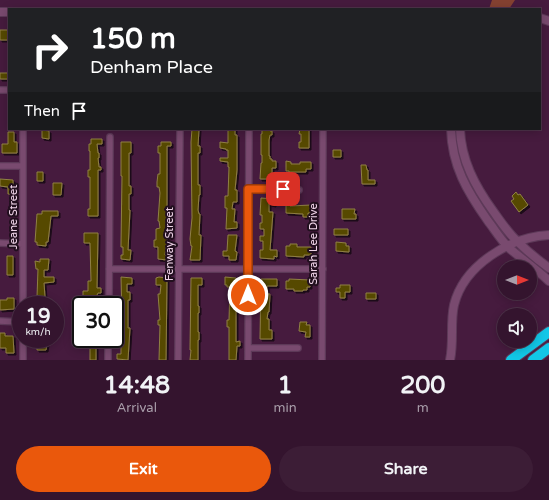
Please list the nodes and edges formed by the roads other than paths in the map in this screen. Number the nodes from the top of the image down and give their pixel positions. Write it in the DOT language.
graph roads {
  1 [pos="23,130"];
  2 [pos="180,130"];
  3 [pos="249,130"];
  4 [pos="323,130"];
  5 [pos="451,130"];
  6 [pos="460,130"];
  7 [pos="110,137"];
  8 [pos="0,166"];
  9 [pos="22,166"];
  10 [pos="248,189"];
  11 [pos="299,190"];
  12 [pos="549,235"];
  13 [pos="518,242"];
  14 [pos="0,244"];
  15 [pos="23,244"];
  16 [pos="508,247"];
  17 [pos="248,268"];
  18 [pos="549,268"];
  19 [pos="109,269"];
  20 [pos="323,269"];
  21 [pos="178,270"];
  22 [pos="549,281"];
  23 [pos="23,296"];
  24 [pos="109,296"];
  25 [pos="0,322"];
  26 [pos="12,322"];
  27 [pos="549,332"];
  28 [pos="23,348"];
  29 [pos="108,348"];
  30 [pos="248,348"];
  31 [pos="298,348"];
  32 [pos="549,348"];
  33 [pos="23,360"];
  34 [pos="108,360"];
  35 [pos="178,360"];
  36 [pos="248,360"];
  37 [pos="322,360"];
  38 [pos="450,360"];
  39 [pos="511,360"];
  40 [pos="533,360"];
  1 -- 9 [label="street, Jeane Street"];
  2 -- 21 [label="street, Fenway Street"];
  3 -- 10 [label="street"];
  4 -- 20 [label="street, Sarah Lee Drive"];
  5 -- 16 [label="street"];
  6 -- 13 [label="street"];
  7 -- 19 [label="street"];
  8 -- 9 [label="street"];
  9 -- 15 [label="street, Jeane Street"];
  10 -- 11 [label="street"];
  10 -- 17 [label="street"];
  12 -- 13 [label="street"];
  13 -- 16 [label="street"];
  13 -- 18 [label="street"];
  14 -- 15 [label="street"];
  15 -- 23 [label="street, Jeane Street"];
  16 -- 22 [label="street"];
  16 -- 38 [label="street"];
  17 -- 20 [label="street"];
  17 -- 21 [label="street"];
  17 -- 30 [label="street"];
  19 -- 21 [label="street"];
  19 -- 24 [label="street"];
  20 -- 37 [label="street, Sarah Lee Drive"];
  21 -- 35 [label="street, Fenway Street"];
  25 -- 26 [label="street"];
  27 -- 39 [label="highway"];
  28 -- 33 [label="street"];
  29 -- 34 [label="street"];
  30 -- 31 [label="street"];
  30 -- 36 [label="street"];
  32 -- 40 [label="highway"];
}
